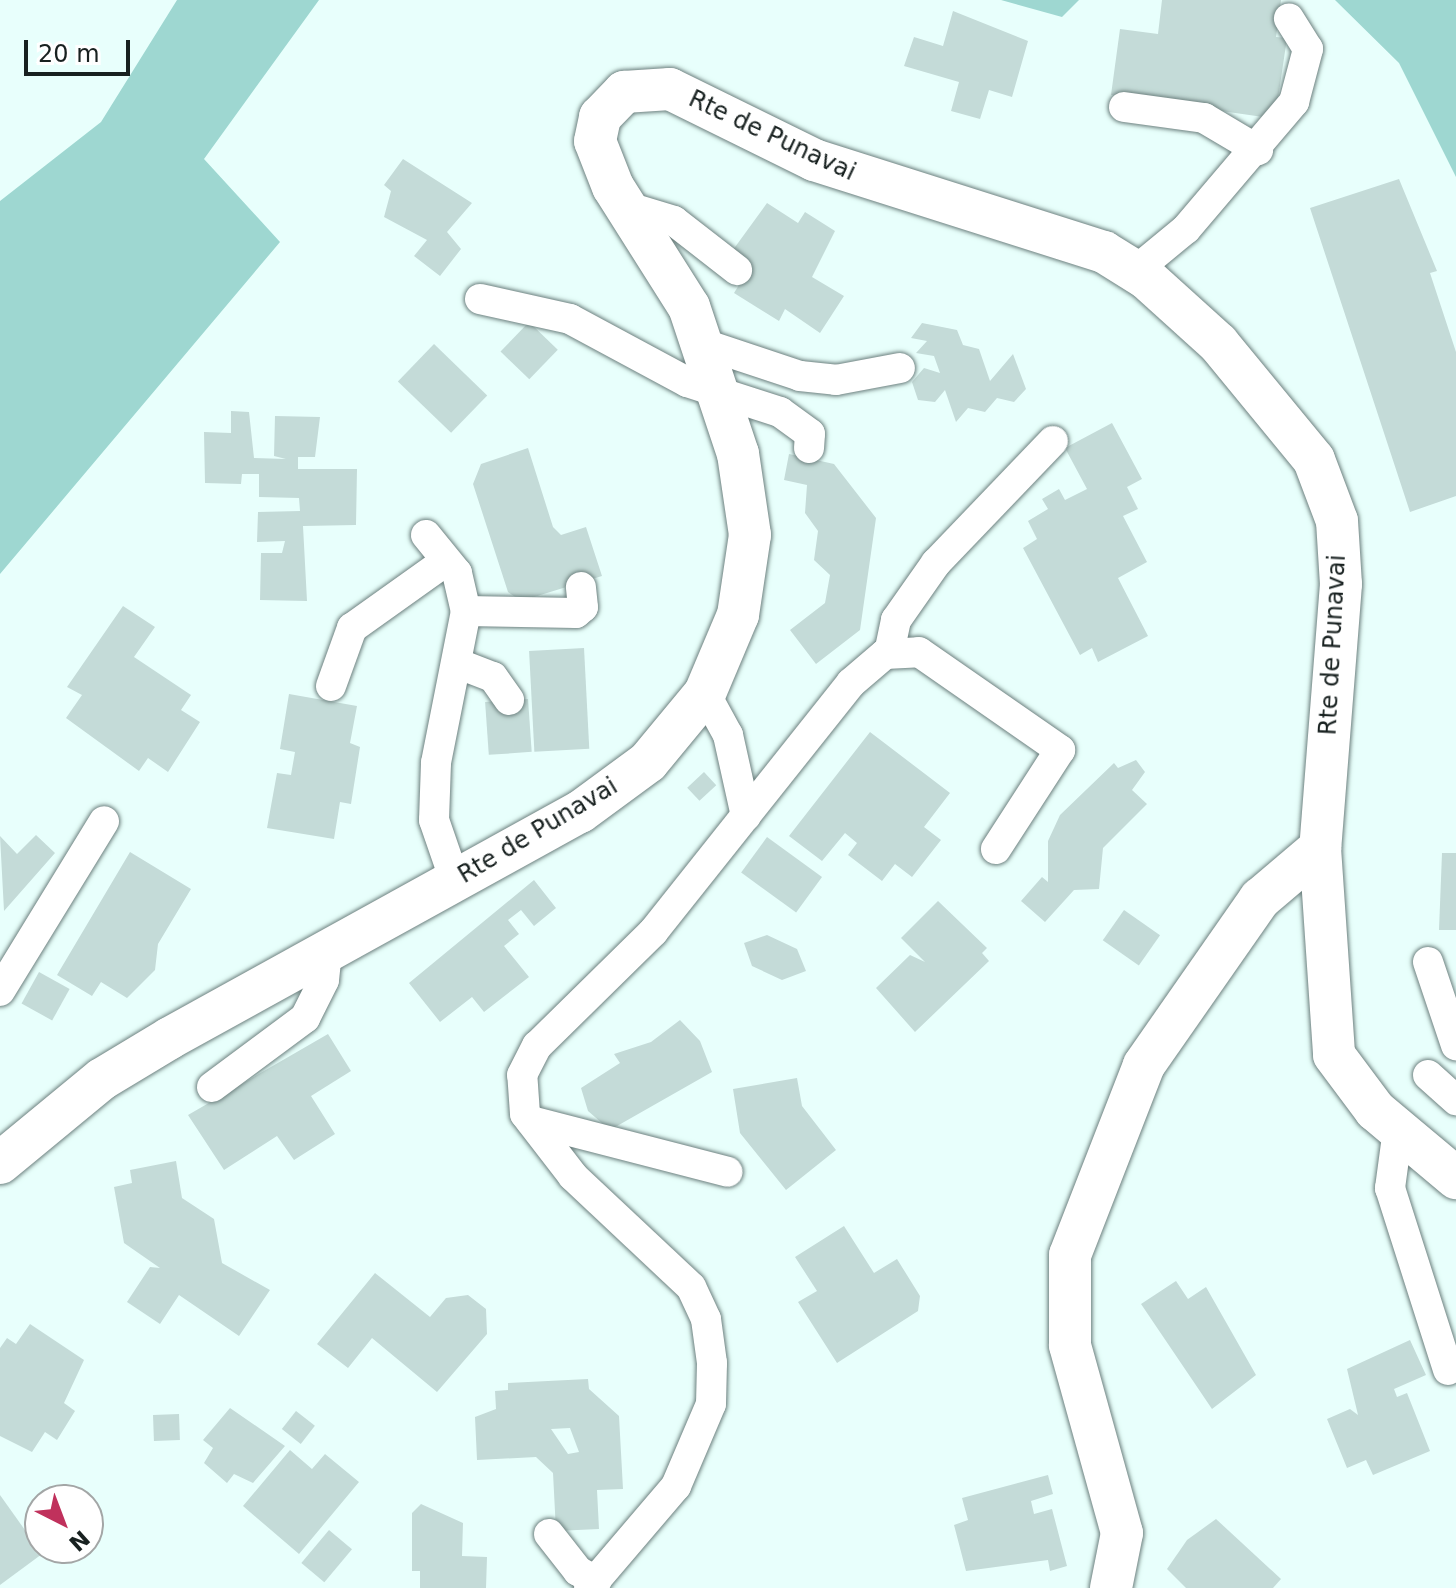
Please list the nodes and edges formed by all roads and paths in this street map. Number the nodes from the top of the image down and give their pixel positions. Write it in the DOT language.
graph roads {
  1 [pos="1289,19"];
  2 [pos="1124,107"];
  3 [pos="1258,150"];
  4 [pos="625,206"];
  5 [pos="737,270"];
  6 [pos="1135,271"];
  7 [pos="480,299"];
  8 [pos="704,344"];
  9 [pos="900,368"];
  10 [pos="721,389"];
  11 [pos="1053,441"];
  12 [pos="809,448"];
  13 [pos="426,535"];
  14 [pos="446,561"];
  15 [pos="581,587"];
  16 [pos="466,611"];
  17 [pos="889,653"];
  18 [pos="459,664"];
  19 [pos="331,686"];
  20 [pos="705,693"];
  21 [pos="509,700"];
  22 [pos="746,816"];
  23 [pos="104,821"];
  24 [pos="1320,848"];
  25 [pos="996,849"];
  26 [pos="455,881"];
  27 [pos="327,949"];
  28 [pos="1428,962"];
  29 [pos="0,991"];
  30 [pos="1456,1045"];
  31 [pos="1428,1075"];
  32 [pos="212,1087"];
  33 [pos="1456,1100"];
  34 [pos="531,1121"];
  35 [pos="1398,1129"];
  36 [pos="0,1163"];
  37 [pos="728,1172"];
  38 [pos="1456,1178"];
  39 [pos="1448,1370"];
  40 [pos="549,1534"];
  41 [pos="593,1585"];
  42 [pos="1111,1588"];
  1 -- 3 [label="street"];
  2 -- 3 [label="street"];
  3 -- 6 [label="street"];
  4 -- 5 [label="street"];
  4 -- 6 [label="main road, Rte de Punavai"];
  4 -- 8 [label="main road, Rte de Punavai"];
  6 -- 24 [label="main road, Rte de Punavai"];
  7 -- 10 [label="street"];
  8 -- 9 [label="street"];
  8 -- 10 [label="main road, Rte de Punavai"];
  10 -- 12 [label="street"];
  10 -- 20 [label="main road, Rte de Punavai"];
  11 -- 17 [label="street"];
  13 -- 14 [label="street"];
  14 -- 16 [label="street"];
  14 -- 19 [label="street"];
  15 -- 16 [label="street"];
  16 -- 18 [label="street"];
  17 -- 22 [label="street"];
  17 -- 25 [label="street"];
  18 -- 21 [label="street"];
  18 -- 26 [label="street"];
  20 -- 22 [label="street"];
  20 -- 26 [label="main road, Rte de Punavai"];
  22 -- 34 [label="street"];
  23 -- 29 [label="street"];
  24 -- 35 [label="main road, Rte de Punavai"];
  24 -- 42 [label="main road"];
  26 -- 27 [label="main road, Rte de Punavai"];
  27 -- 32 [label="street"];
  27 -- 36 [label="main road, Rte de Punavai"];
  28 -- 30 [label="street"];
  31 -- 33 [label="street"];
  34 -- 37 [label="street"];
  34 -- 41 [label="street"];
  35 -- 38 [label="main road, Rte de Punavai"];
  35 -- 39 [label="street"];
  40 -- 41 [label="street"];
}
